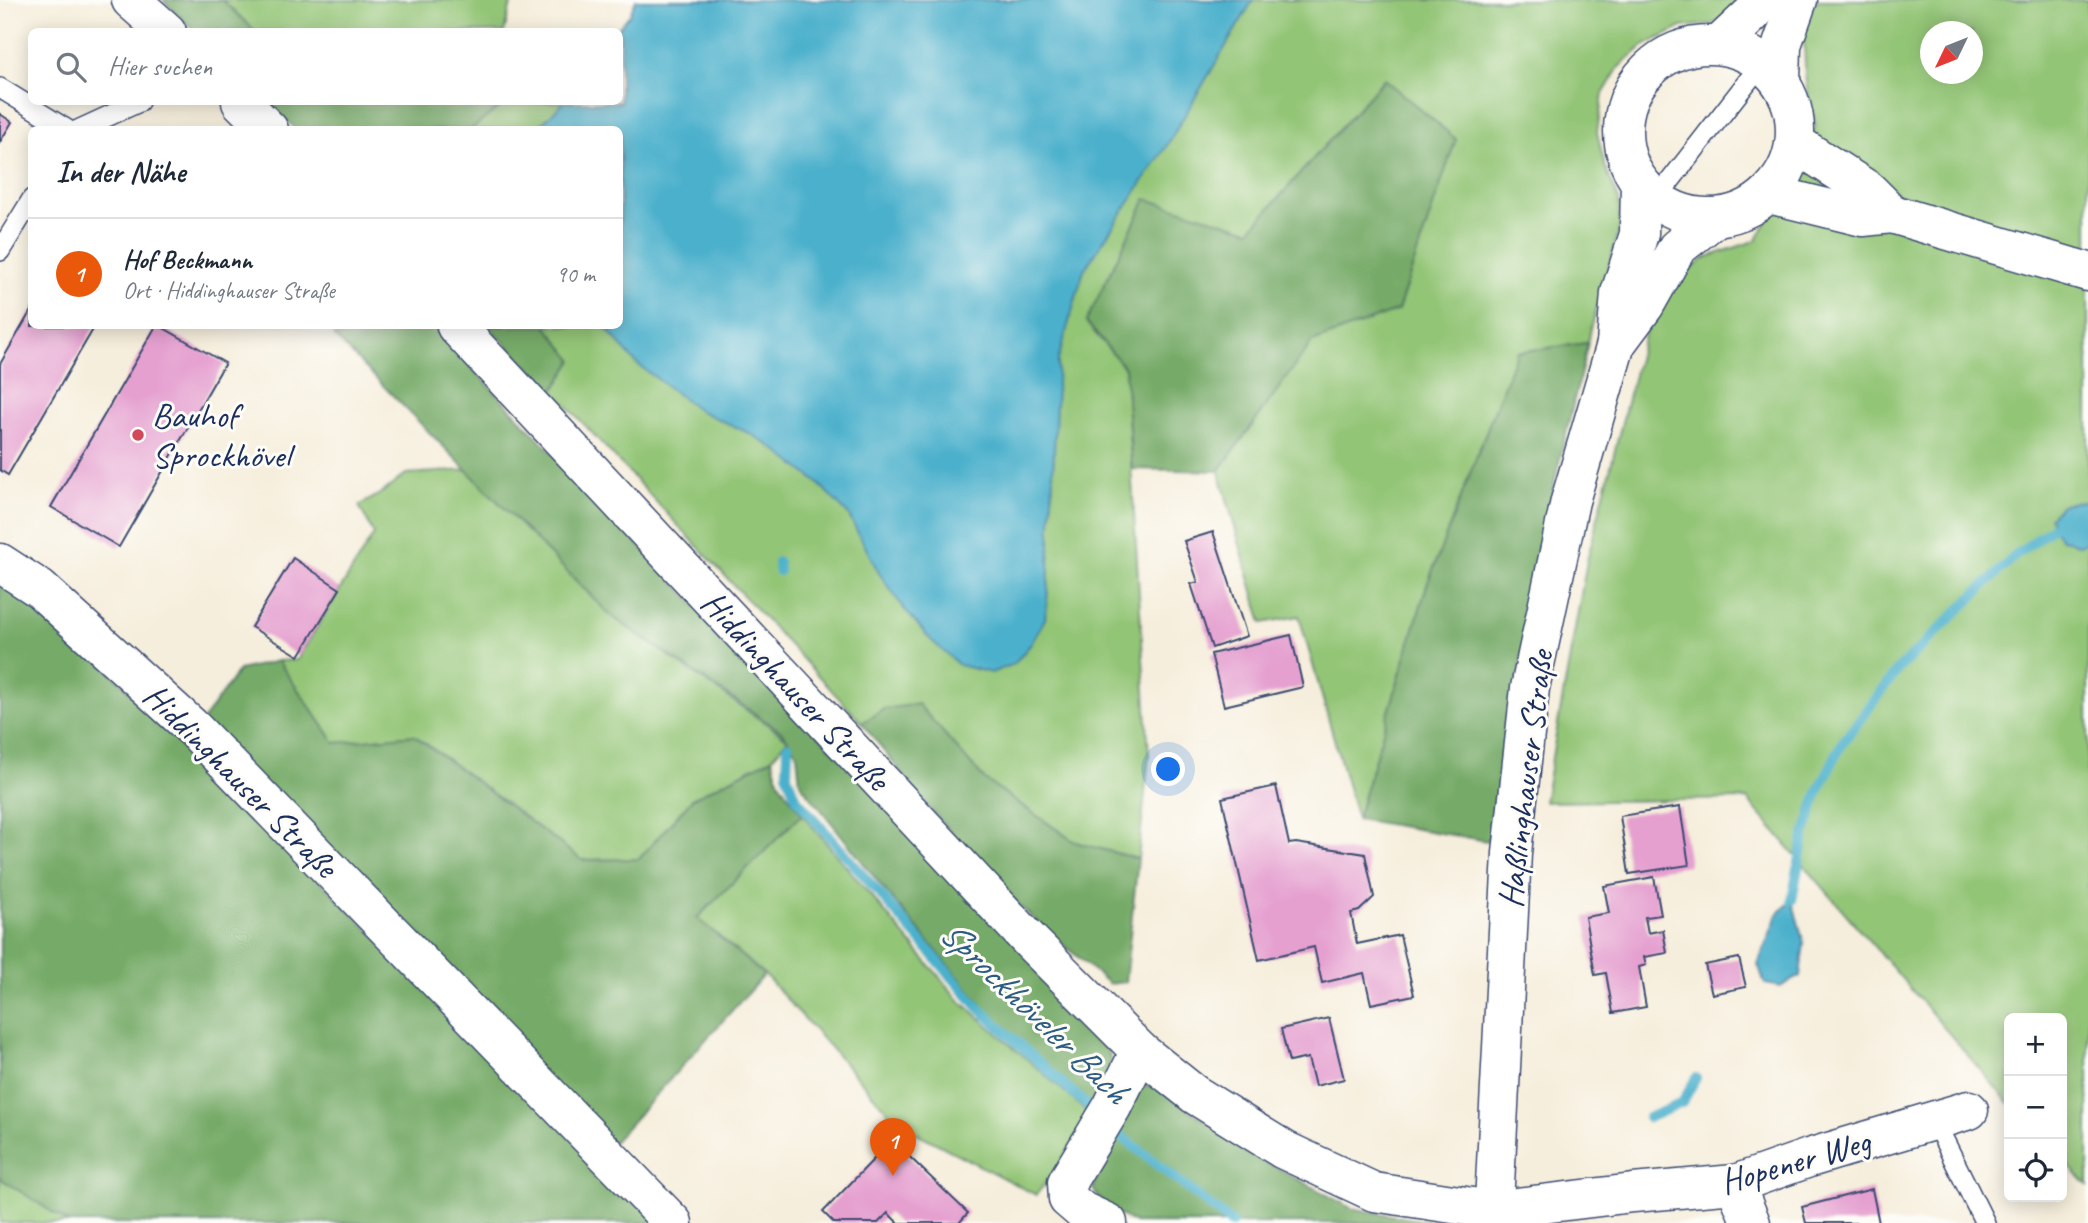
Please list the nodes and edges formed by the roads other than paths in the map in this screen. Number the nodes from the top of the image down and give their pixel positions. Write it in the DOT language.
graph roads {
  1 [pos="131,0"];
  2 [pos="1763,0"];
  3 [pos="1798,0"];
  4 [pos="162,28"];
  5 [pos="1719,45"];
  6 [pos="1772,73"];
  7 [pos="0,88"];
  8 [pos="132,105"];
  9 [pos="244,105"];
  10 [pos="62,126"];
  11 [pos="87,126"];
  12 [pos="265,126"];
  13 [pos="1795,143"];
  14 [pos="1648,191"];
  15 [pos="1769,194"];
  16 [pos="28,206"];
  17 [pos="1892,214"];
  18 [pos="1715,218"];
  19 [pos="0,251"];
  20 [pos="2088,272"];
  21 [pos="459,329"];
  22 [pos="1616,344"];
  23 [pos="0,563"];
  24 [pos="1140,1051"];
  25 [pos="1969,1110"];
  26 [pos="1934,1120"];
  27 [pos="1735,1184"];
  28 [pos="1493,1216"];
  29 [pos="673,1223"];
  30 [pos="1108,1223"];
  31 [pos="1751,1223"];
  32 [pos="1984,1223"];
  1 -- 4 [label="street"];
  2 -- 5 [label="street"];
  3 -- 6 [label="street"];
  5 -- 6 [label="street"];
  5 -- 14 [label="street"];
  6 -- 13 [label="street"];
  6 -- 14 [label="lane"];
  7 -- 10 [label="lane"];
  8 -- 11 [label="lane"];
  9 -- 12 [label="street"];
  13 -- 15 [label="street"];
  13 -- 17 [label="street"];
  14 -- 18 [label="street"];
  14 -- 22 [label="street, Haßlinghauser Straße"];
  15 -- 17 [label="street"];
  15 -- 18 [label="street"];
  16 -- 19 [label="lane"];
  17 -- 20 [label="street"];
  18 -- 22 [label="street, Haßlinghauser Straße"];
  21 -- 24 [label="street, Hiddinghauser Straße"];
  22 -- 28 [label="street, Haßlinghauser Straße"];
  23 -- 29 [label="street, Hiddinghauser Straße"];
  24 -- 28 [label="street, Hiddinghauser Straße"];
  24 -- 30 [label="street"];
  25 -- 26 [label="street, Hopener Weg"];
  26 -- 27 [label="street, Hopener Weg"];
  26 -- 32 [label="lane"];
  27 -- 28 [label="street, Hopener Weg"];
  27 -- 31 [label="street"];
}
